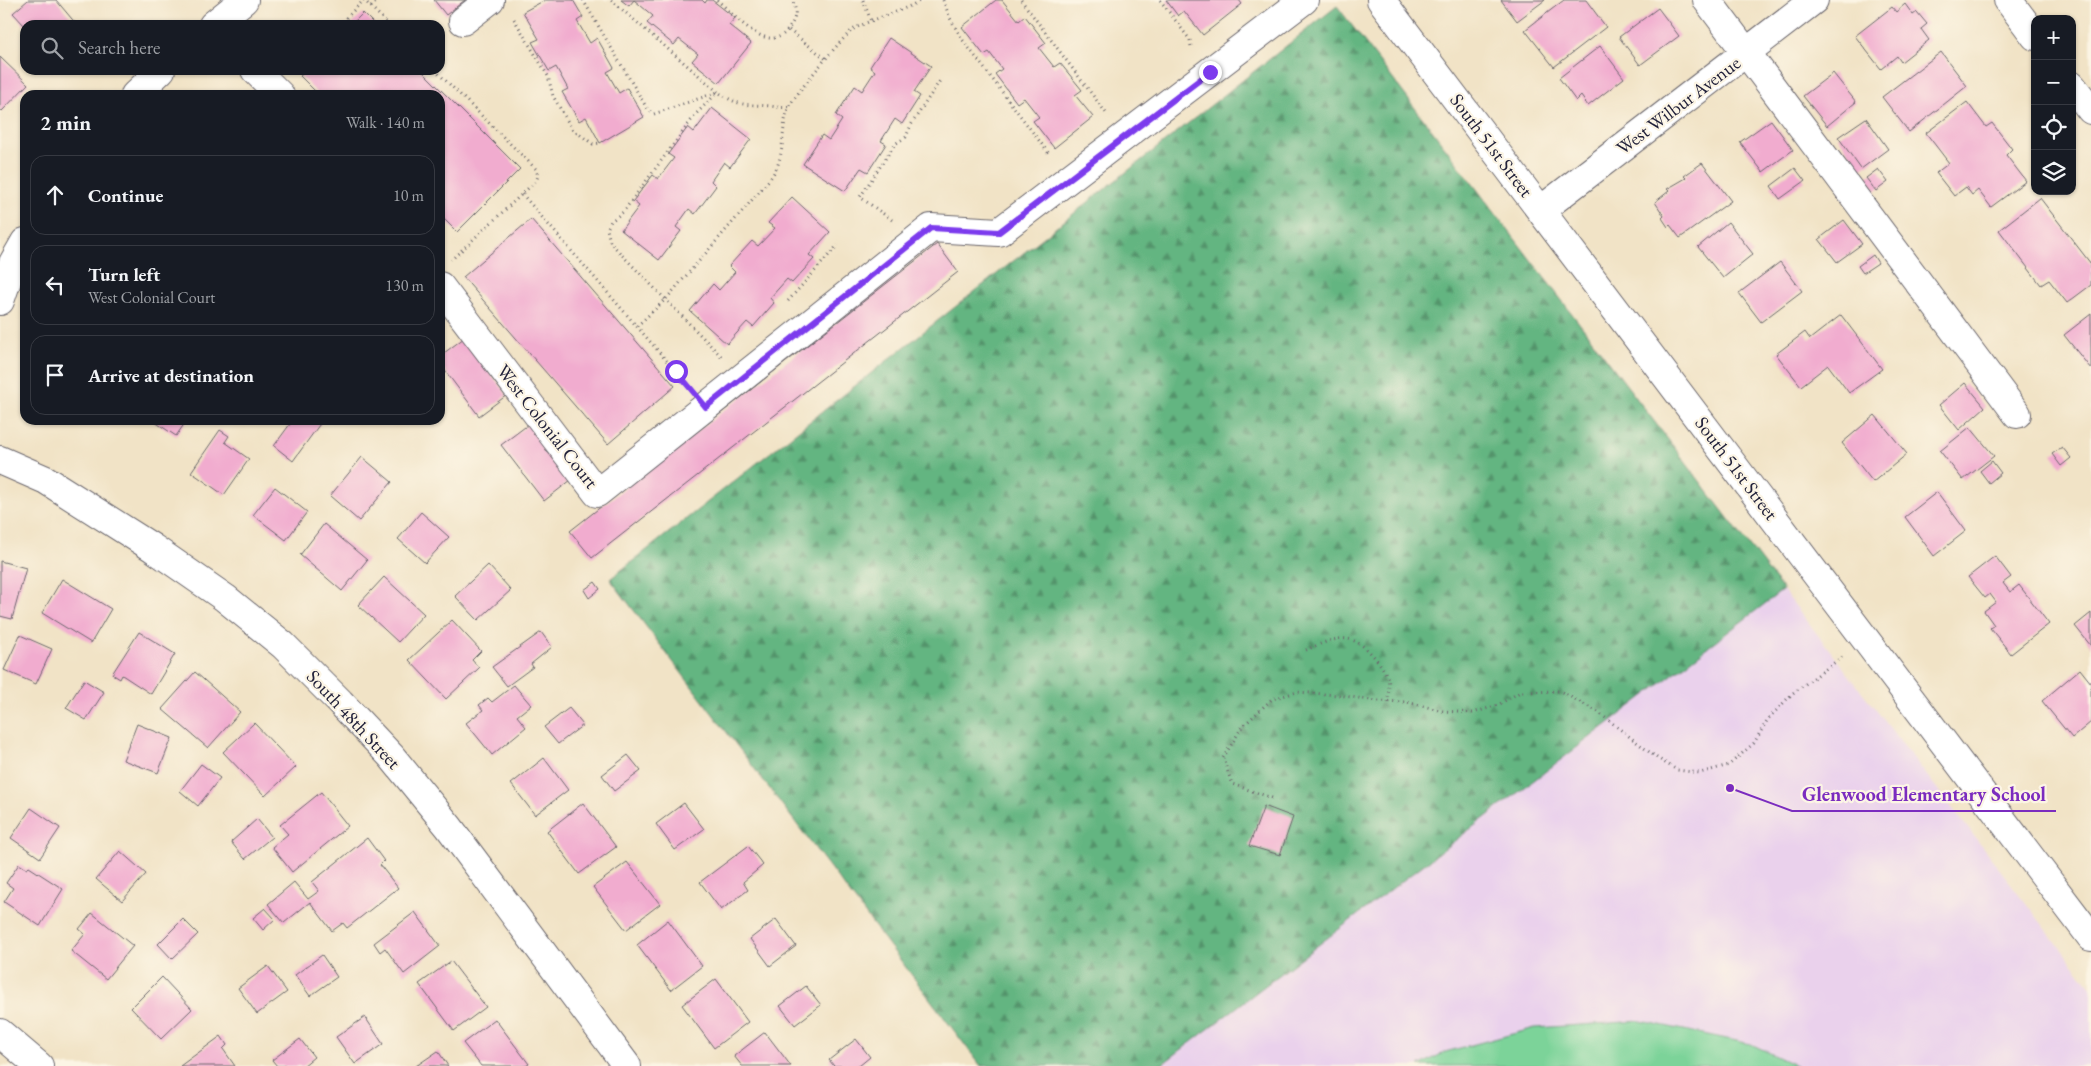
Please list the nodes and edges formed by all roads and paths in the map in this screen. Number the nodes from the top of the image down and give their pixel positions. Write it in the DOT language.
graph roads {
  1 [pos="244,0"];
  2 [pos="378,0"];
  3 [pos="490,0"];
  4 [pos="583,0"];
  5 [pos="611,0"];
  6 [pos="717,0"];
  7 [pos="792,0"];
  8 [pos="862,0"];
  9 [pos="921,0"];
  10 [pos="943,0"];
  11 [pos="1021,0"];
  12 [pos="1160,0"];
  13 [pos="1304,0"];
  14 [pos="1381,0"];
  15 [pos="1707,0"];
  16 [pos="1814,0"];
  17 [pos="2008,0"];
  18 [pos="371,7"];
  19 [pos="512,16"];
  20 [pos="220,20"];
  21 [pos="345,20"];
  22 [pos="384,20"];
  23 [pos="463,21"];
  24 [pos="872,21"];
  25 [pos="789,30"];
  26 [pos="2031,31"];
  27 [pos="1747,52"];
  28 [pos="826,59"];
  29 [pos="1210,72"];
  30 [pos="156,75"];
  31 [pos="260,75"];
  32 [pos="440,75"];
  33 [pos="941,79"];
  34 [pos="140,90"];
  35 [pos="275,90"];
  36 [pos="2076,91"];
  37 [pos="718,92"];
  38 [pos="789,106"];
  39 [pos="2091,110"];
  40 [pos="1124,137"];
  41 [pos="600,143"];
  42 [pos="1068,179"];
  43 [pos="522,194"];
  44 [pos="1541,210"];
  45 [pos="919,239"];
  46 [pos="20,251"];
  47 [pos="445,273"];
  48 [pos="445,278"];
  49 [pos="666,300"];
  50 [pos="0,301"];
  51 [pos="637,326"];
  52 [pos="743,378"];
  53 [pos="706,407"];
  54 [pos="2017,414"];
  55 [pos="0,460"];
  56 [pos="1866,639"];
  57 [pos="1306,650"];
  58 [pos="1388,702"];
  59 [pos="1272,798"];
  60 [pos="2091,937"];
  61 [pos="0,1033"];
  62 [pos="39,1066"];
  63 [pos="627,1066"];
  1 -- 20 [label="street"];
  2 -- 18 [label="path"];
  3 -- 23 [label="street"];
  4 -- 37 [label="path"];
  5 -- 37 [label="path"];
  6 -- 25 [label="path"];
  7 -- 25 [label="path"];
  8 -- 24 [label="path"];
  9 -- 24 [label="path"];
  10 -- 42 [label="path"];
  11 -- 40 [label="path"];
  12 -- 29 [label="path"];
  13 -- 29 [label="street, West Colonial Court"];
  14 -- 44 [label="street, South 51st Street"];
  15 -- 27 [label="street"];
  16 -- 27 [label="street, West Wilbur Avenue"];
  17 -- 26 [label="street"];
  18 -- 21 [label="path"];
  18 -- 22 [label="path"];
  19 -- 41 [label="path"];
  24 -- 28 [label="path"];
  25 -- 28 [label="path"];
  27 -- 44 [label="street, West Wilbur Avenue"];
  27 -- 54 [label="street"];
  28 -- 38 [label="path"];
  29 -- 40 [label="street, West Colonial Court"];
  30 -- 34 [label="street"];
  31 -- 35 [label="street"];
  32 -- 43 [label="path"];
  33 -- 45 [label="path"];
  36 -- 39 [label="street"];
  37 -- 38 [label="path"];
  37 -- 49 [label="path"];
  38 -- 49 [label="path"];
  40 -- 42 [label="street, West Colonial Court"];
  42 -- 45 [label="street, West Colonial Court"];
  43 -- 47 [label="path"];
  43 -- 51 [label="path"];
  44 -- 56 [label="street, South 51st Street"];
  45 -- 52 [label="street, West Colonial Court"];
  46 -- 50 [label="street"];
  48 -- 53 [label="street, West Colonial Court"];
  49 -- 51 [label="path"];
  49 -- 52 [label="path"];
  51 -- 53 [label="path"];
  52 -- 53 [label="street, West Colonial Court"];
  55 -- 63 [label="street, South 48th Street"];
  56 -- 58 [label="path"];
  56 -- 60 [label="street, South 51st Street"];
  57 -- 58 [label="path"];
  58 -- 59 [label="path"];
  61 -- 62 [label="street"];
}
